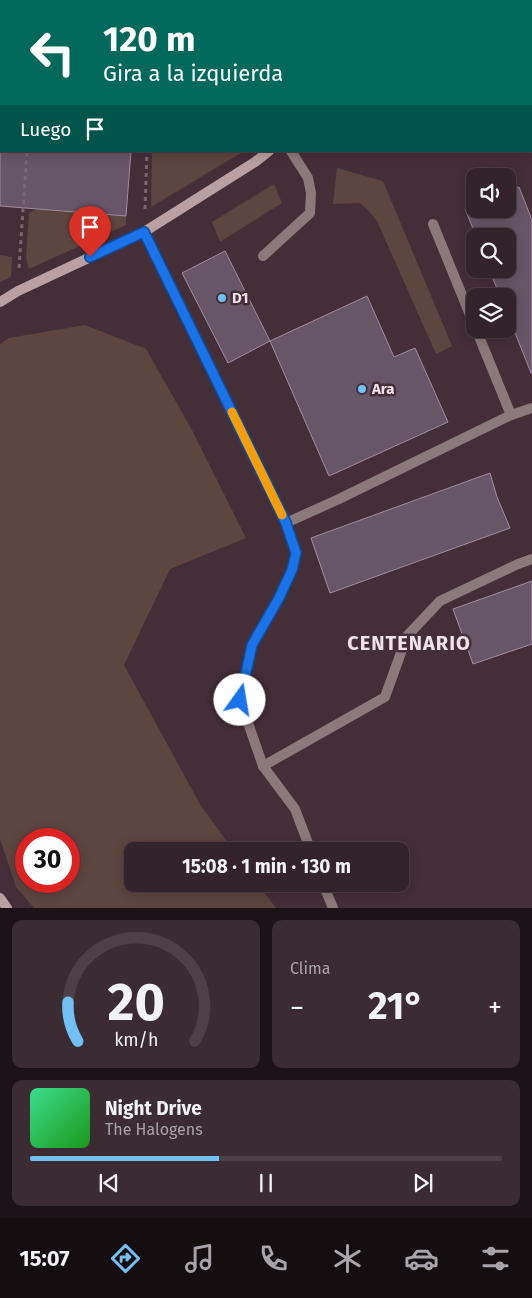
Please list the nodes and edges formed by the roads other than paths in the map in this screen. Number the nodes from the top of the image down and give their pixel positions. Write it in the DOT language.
graph roads {
  1 [pos="268,152"];
  2 [pos="291,152"];
  3 [pos="433,224"];
  4 [pos="144,232"];
  5 [pos="262,256"];
  6 [pos="0,302"];
  7 [pos="466,306"];
  8 [pos="479,338"];
  9 [pos="532,408"];
  10 [pos="511,415"];
  11 [pos="286,523"];
  12 [pos="532,559"];
  13 [pos="263,766"];
  14 [pos="307,842"];
  15 [pos="326,892"];
  16 [pos="0,898"];
  17 [pos="7,908"];
  18 [pos="333,908"];
  1 -- 4 [label="street"];
  2 -- 5 [label="street"];
  3 -- 7 [label="street"];
  4 -- 6 [label="street"];
  4 -- 11 [label="street"];
  8 -- 10 [label="street"];
  9 -- 10 [label="street"];
  10 -- 11 [label="street"];
  11 -- 13 [label="street"];
  12 -- 13 [label="street"];
  13 -- 14 [label="street"];
  15 -- 18 [label="street"];
  16 -- 17 [label="street"];
}
